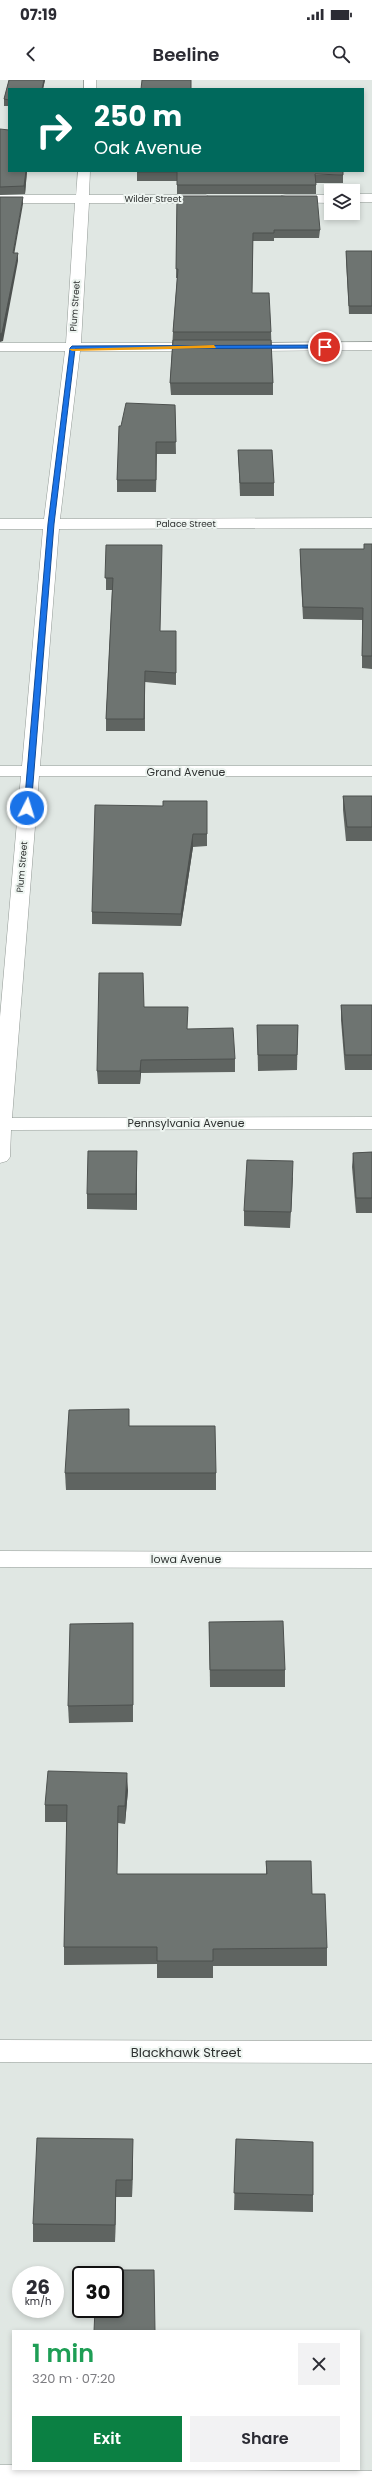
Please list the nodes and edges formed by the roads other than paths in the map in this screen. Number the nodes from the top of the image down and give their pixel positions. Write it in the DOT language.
graph roads {
  1 [pos="84,172"];
  2 [pos="324,198"];
  3 [pos="360,198"];
  4 [pos="372,198"];
  5 [pos="0,199"];
  6 [pos="222,199"];
  7 [pos="269,199"];
  8 [pos="82,200"];
  9 [pos="372,346"];
  10 [pos="0,347"];
  11 [pos="214,347"];
  12 [pos="230,347"];
  13 [pos="72,348"];
  14 [pos="372,523"];
  15 [pos="0,524"];
  16 [pos="51,524"];
  17 [pos="0,771"];
  18 [pos="372,771"];
  19 [pos="30,772"];
  20 [pos="372,1123"];
  21 [pos="0,1124"];
  22 [pos="0,1158"];
  23 [pos="0,1559"];
  24 [pos="372,1560"];
  25 [pos="0,2051"];
  26 [pos="372,2052"];
  27 [pos="0,2474"];
  28 [pos="372,2480"];
  1 -- 8 [label="street, Plum Street"];
  2 -- 7 [label="street"];
  3 -- 4 [label="street"];
  5 -- 8 [label="street, Wilder Street"];
  6 -- 8 [label="street, Wilder Street"];
  8 -- 13 [label="street, Plum Street"];
  9 -- 12 [label="street"];
  10 -- 13 [label="street"];
  11 -- 13 [label="street"];
  13 -- 16 [label="street, Plum Street"];
  14 -- 16 [label="street, Palace Street"];
  15 -- 16 [label="street, Palace Street"];
  16 -- 19 [label="street, Plum Street"];
  17 -- 19 [label="street, Grand Avenue"];
  18 -- 19 [label="street, Grand Avenue"];
  19 -- 21 [label="street, Plum Street"];
  20 -- 21 [label="street, Pennsylvania Avenue"];
  21 -- 22 [label="street, Plum Street"];
  23 -- 24 [label="street, Iowa Avenue"];
  25 -- 26 [label="street, Blackhawk Street"];
  27 -- 28 [label="lane"];
}
